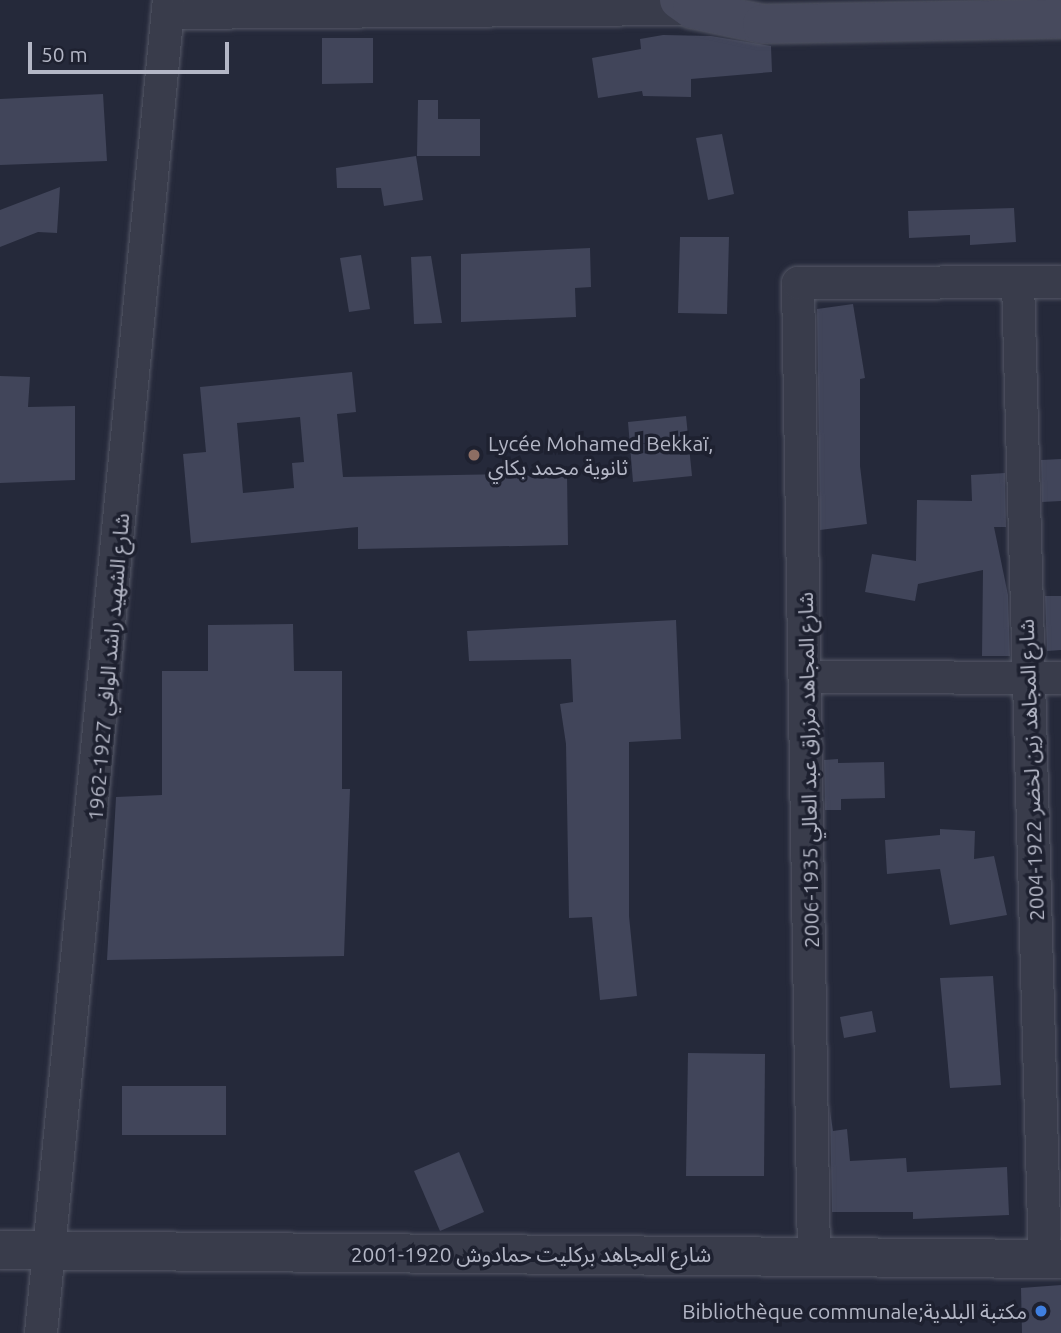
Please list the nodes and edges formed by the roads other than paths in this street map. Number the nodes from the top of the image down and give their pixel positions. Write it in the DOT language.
graph roads {
  1 [pos="685,5"];
  2 [pos="169,6"];
  3 [pos="1008,10"];
  4 [pos="1061,19"];
  5 [pos="1018,282"];
  6 [pos="1061,282"];
  7 [pos="808,677"];
  8 [pos="1029,678"];
  9 [pos="1061,678"];
  10 [pos="0,1250"];
  11 [pos="52,1251"];
  12 [pos="814,1256"];
  13 [pos="1053,1259"];
  14 [pos="41,1333"];
  1 -- 2 [label="street"];
  1 -- 3 [label="main road"];
  2 -- 11 [label="street, شارع الشهيد راشد الوافي 1927-1962"];
  3 -- 4 [label="main road"];
  5 -- 6 [label="street"];
  5 -- 7 [label="street, شارع المجاهد مزراق عبد العالي 1935-2006"];
  5 -- 8 [label="street, شارع المجاهد زين لخضر 1922-2004"];
  7 -- 8 [label="street"];
  7 -- 12 [label="street, شارع المجاهد مزراق عبد العالي 1935-2006"];
  8 -- 9 [label="street"];
  8 -- 13 [label="street, شارع المجاهد زين لخضر 1922-2004"];
  10 -- 11 [label="street, شارع المجاهد بركليت حمادوش 1920-2001"];
  11 -- 12 [label="street, شارع المجاهد بركليت حمادوش 1920-2001"];
  11 -- 14 [label="street, شارع الشهيد راشد الوافي 1927-1962"];
  12 -- 13 [label="street, شارع المجاهد بركليت حمادوش 1920-2001"];
}
